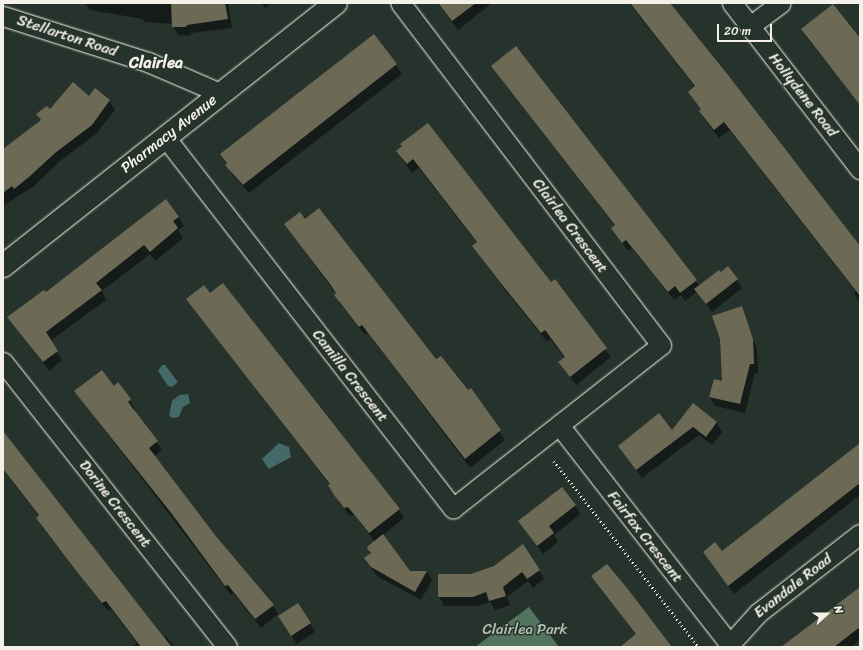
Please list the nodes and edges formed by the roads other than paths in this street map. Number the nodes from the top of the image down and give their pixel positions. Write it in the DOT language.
graph roads {
  1 [pos="336,3"];
  2 [pos="400,3"];
  3 [pos="732,3"];
  4 [pos="780,3"];
  5 [pos="3,16"];
  6 [pos="750,26"];
  7 [pos="220,93"];
  8 [pos="165,136"];
  9 [pos="860,169"];
  10 [pos="3,266"];
  11 [pos="3,362"];
  12 [pos="559,425"];
  13 [pos="860,534"];
  14 [pos="731,645"];
  15 [pos="227,647"];
  1 -- 7 [label="street, Pharmacy Avenue"];
  2 -- 12 [label="street, Clairlea Crescent"];
  3 -- 6 [label="street, Hollydene Road"];
  4 -- 6 [label="street"];
  5 -- 7 [label="street, Stellarton Road"];
  6 -- 9 [label="street, Hollydene Road"];
  7 -- 8 [label="street, Pharmacy Avenue"];
  8 -- 10 [label="street, Pharmacy Avenue"];
  8 -- 12 [label="street, Camilla Crescent"];
  11 -- 15 [label="street, Dorine Crescent"];
  12 -- 14 [label="street, Fairfax Crescent"];
  13 -- 14 [label="street, Evandale Road"];
}
